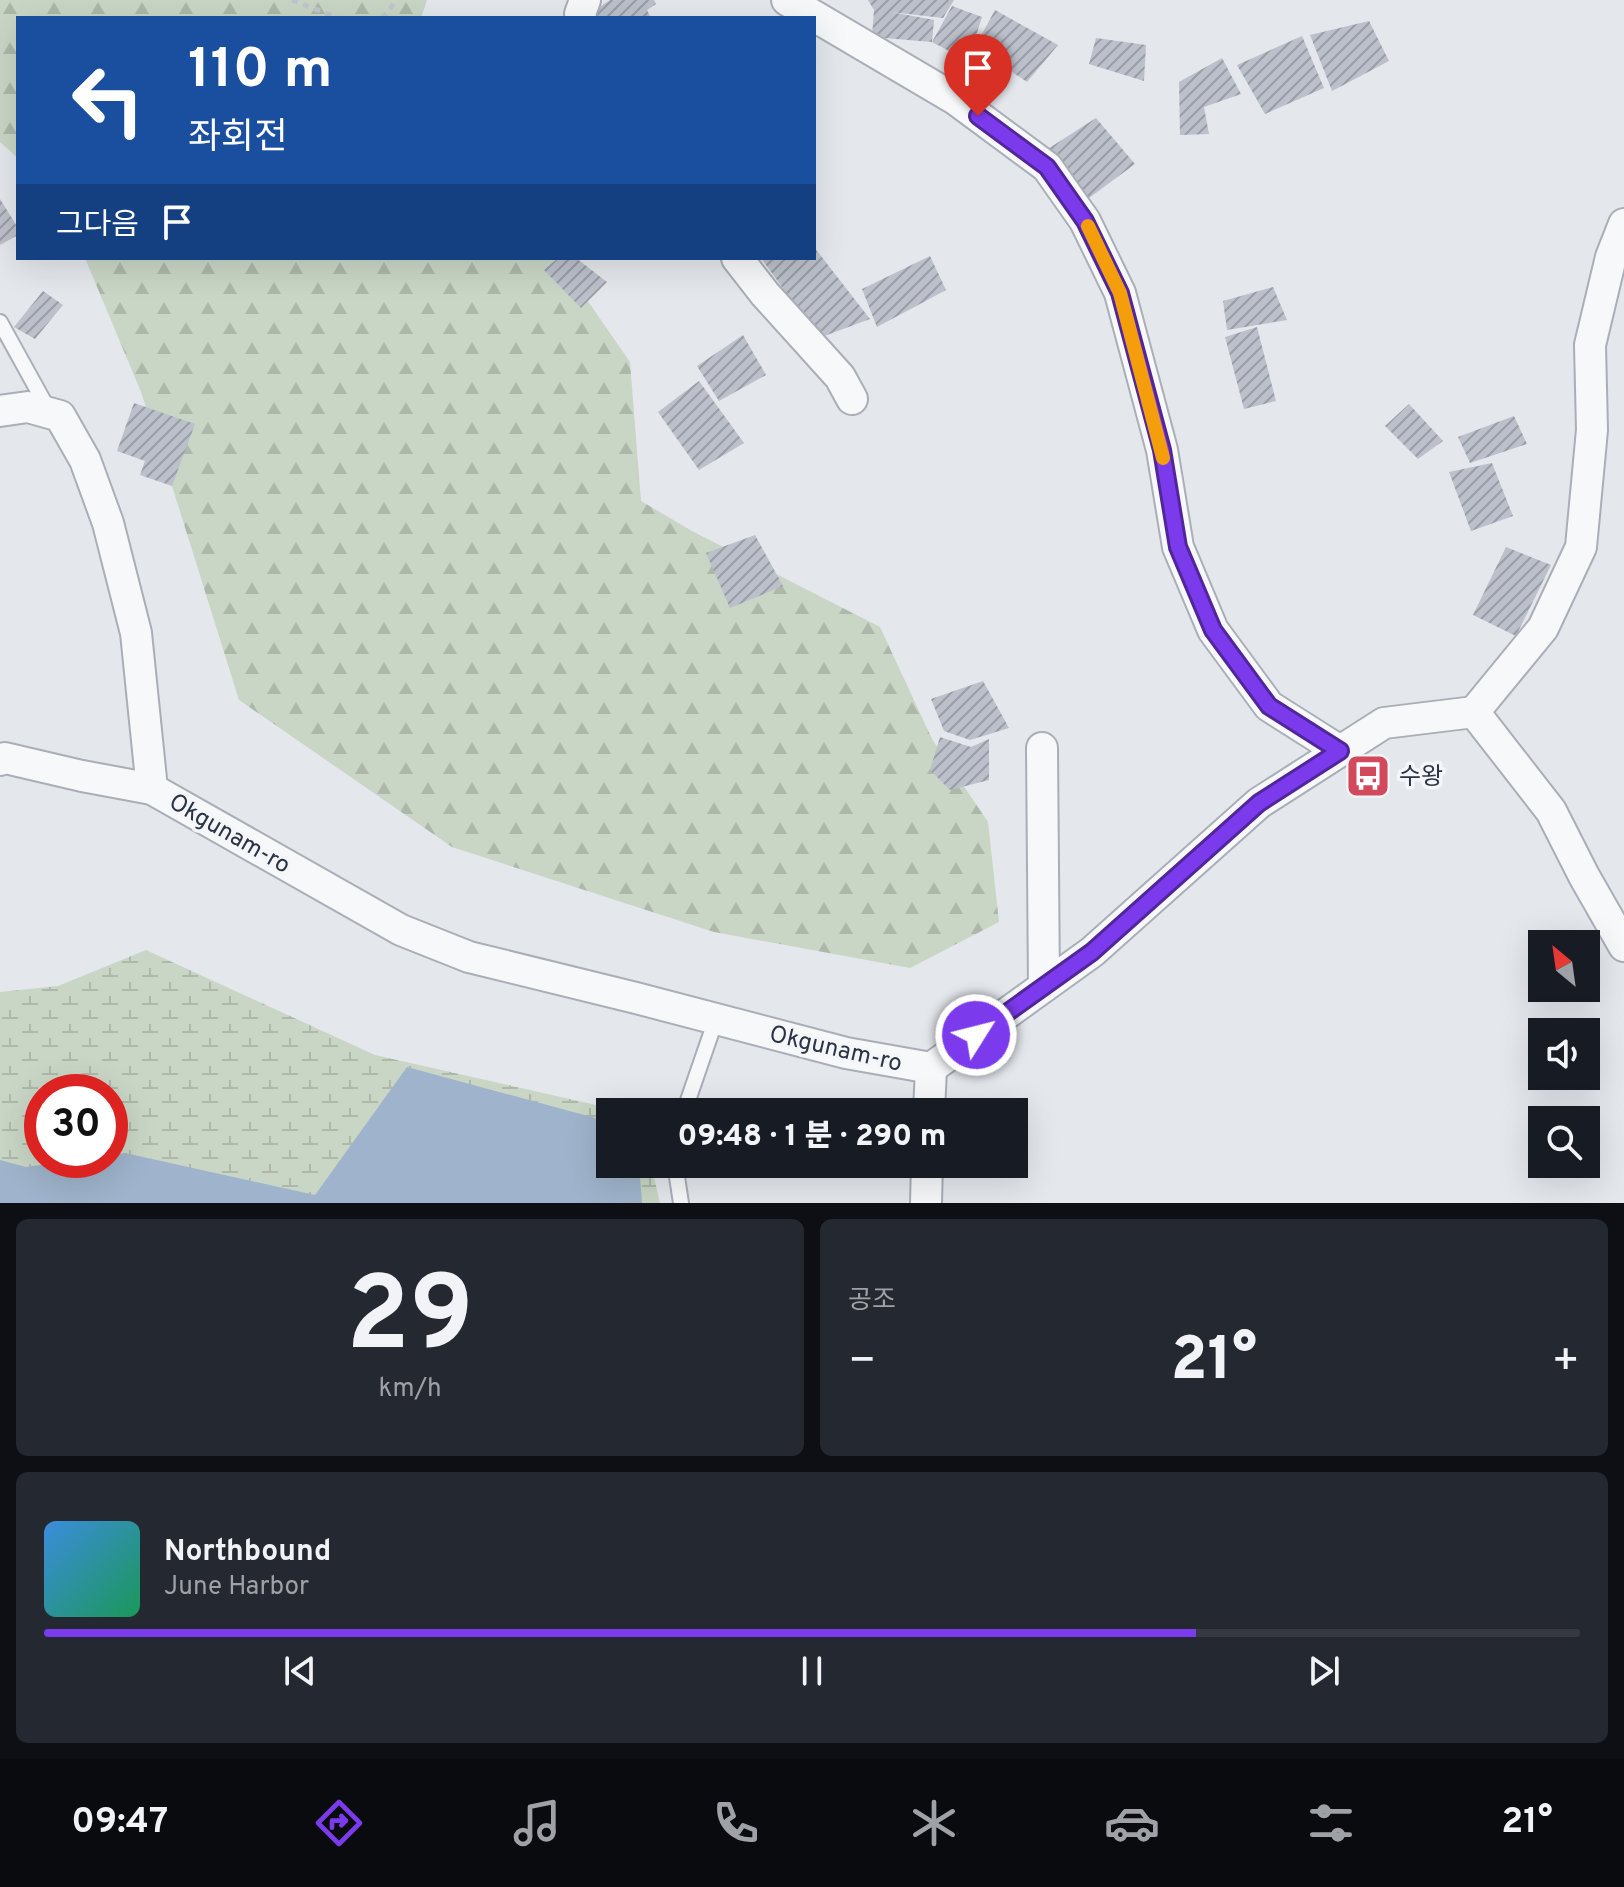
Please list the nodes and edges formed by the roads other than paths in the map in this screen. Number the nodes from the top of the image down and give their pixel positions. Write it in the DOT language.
graph roads {
  1 [pos="787,0"];
  2 [pos="814,16"];
  3 [pos="816,17"];
  4 [pos="1624,224"];
  5 [pos="739,260"];
  6 [pos="0,322"];
  7 [pos="852,399"];
  8 [pos="0,411"];
  9 [pos="50,413"];
  10 [pos="1474,712"];
  11 [pos="1042,748"];
  12 [pos="1340,751"];
  13 [pos="0,760"];
  14 [pos="152,789"];
  15 [pos="1624,946"];
  16 [pos="1044,986"];
  17 [pos="716,1019"];
  18 [pos="931,1068"];
  19 [pos="689,1098"];
  20 [pos="930,1098"];
  21 [pos="677,1178"];
  22 [pos="927,1178"];
  23 [pos="681,1203"];
  24 [pos="926,1203"];
  1 -- 2 [label="street"];
  3 -- 12 [label="street"];
  4 -- 10 [label="street"];
  5 -- 7 [label="street"];
  6 -- 9 [label="lane"];
  8 -- 9 [label="street"];
  9 -- 14 [label="street"];
  10 -- 12 [label="street, Okgunam-ro"];
  10 -- 15 [label="street"];
  11 -- 16 [label="street"];
  12 -- 16 [label="street, Okgunam-ro"];
  13 -- 14 [label="street, Okgunam-ro"];
  14 -- 17 [label="street, Okgunam-ro"];
  16 -- 18 [label="street, Okgunam-ro"];
  17 -- 18 [label="street, Okgunam-ro"];
  17 -- 19 [label="lane"];
  18 -- 20 [label="street"];
  21 -- 23 [label="lane"];
  22 -- 24 [label="street"];
}
